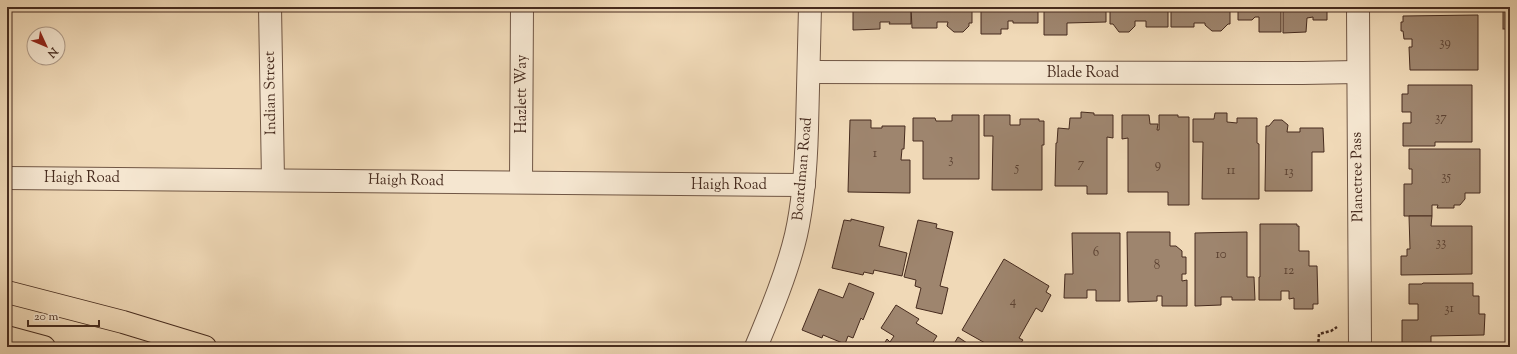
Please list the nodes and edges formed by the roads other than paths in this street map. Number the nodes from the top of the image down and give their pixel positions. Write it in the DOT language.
graph roads {
  1 [pos="270,7"];
  2 [pos="522,7"];
  3 [pos="810,7"];
  4 [pos="1358,7"];
  5 [pos="809,72"];
  6 [pos="1357,72"];
  7 [pos="7,178"];
  8 [pos="273,180"];
  9 [pos="521,182"];
  10 [pos="804,185"];
  11 [pos="7,292"];
  12 [pos="7,337"];
  13 [pos="44,347"];
  14 [pos="205,347"];
  15 [pos="756,347"];
  16 [pos="1360,347"];
  1 -- 8 [label="street, Indian Street"];
  2 -- 9 [label="street, Hazlett Way"];
  3 -- 5 [label="street, Boardman Road"];
  4 -- 6 [label="street, Planetree Pass"];
  5 -- 6 [label="street, Blade Road"];
  5 -- 10 [label="street, Boardman Road"];
  6 -- 16 [label="street, Planetree Pass"];
  7 -- 8 [label="street, Haigh Road"];
  8 -- 9 [label="street, Haigh Road"];
  9 -- 10 [label="street, Haigh Road"];
  10 -- 15 [label="street, Boardman Road"];
  11 -- 14 [label="main road"];
  12 -- 13 [label="main road"];
}
